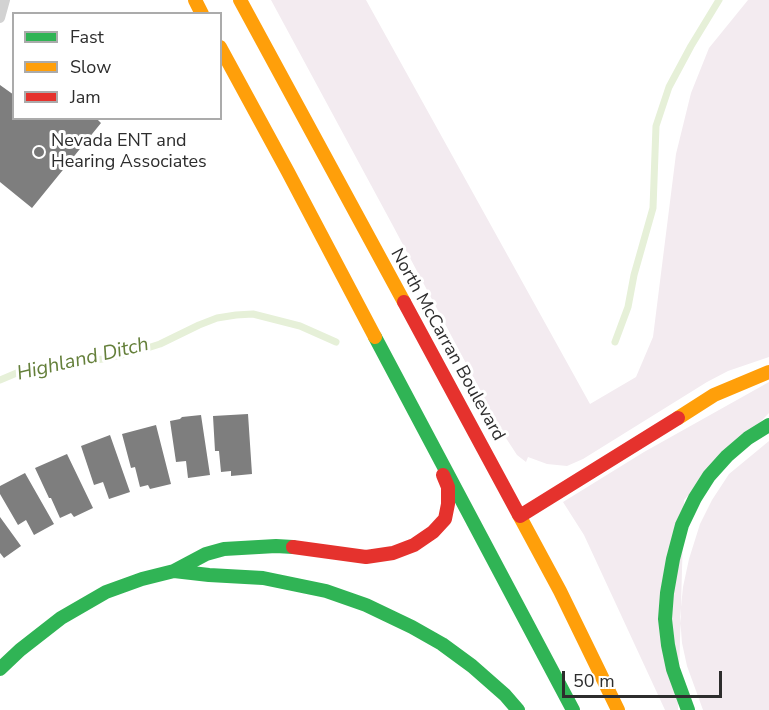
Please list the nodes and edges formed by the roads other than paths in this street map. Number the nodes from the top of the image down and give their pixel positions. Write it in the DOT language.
graph roads {
  1 [pos="5,0"];
  2 [pos="240,0"];
  3 [pos="0,18"];
  4 [pos="222,51"];
  5 [pos="769,372"];
  6 [pos="769,424"];
  7 [pos="428,438"];
  8 [pos="520,516"];
  9 [pos="174,570"];
  10 [pos="0,669"];
  11 [pos="518,710"];
  12 [pos="573,710"];
  13 [pos="618,710"];
  14 [pos="688,710"];
  1 -- 3 [label="lane"];
  2 -- 8 [label="main road, North McCarran Boulevard"];
  4 -- 7 [label="main road"];
  5 -- 8 [label="main road"];
  6 -- 14 [label="main road"];
  7 -- 9 [label="main road"];
  7 -- 12 [label="main road"];
  8 -- 13 [label="main road, North McCarran Boulevard"];
  9 -- 10 [label="main road"];
  9 -- 11 [label="main road"];
}
